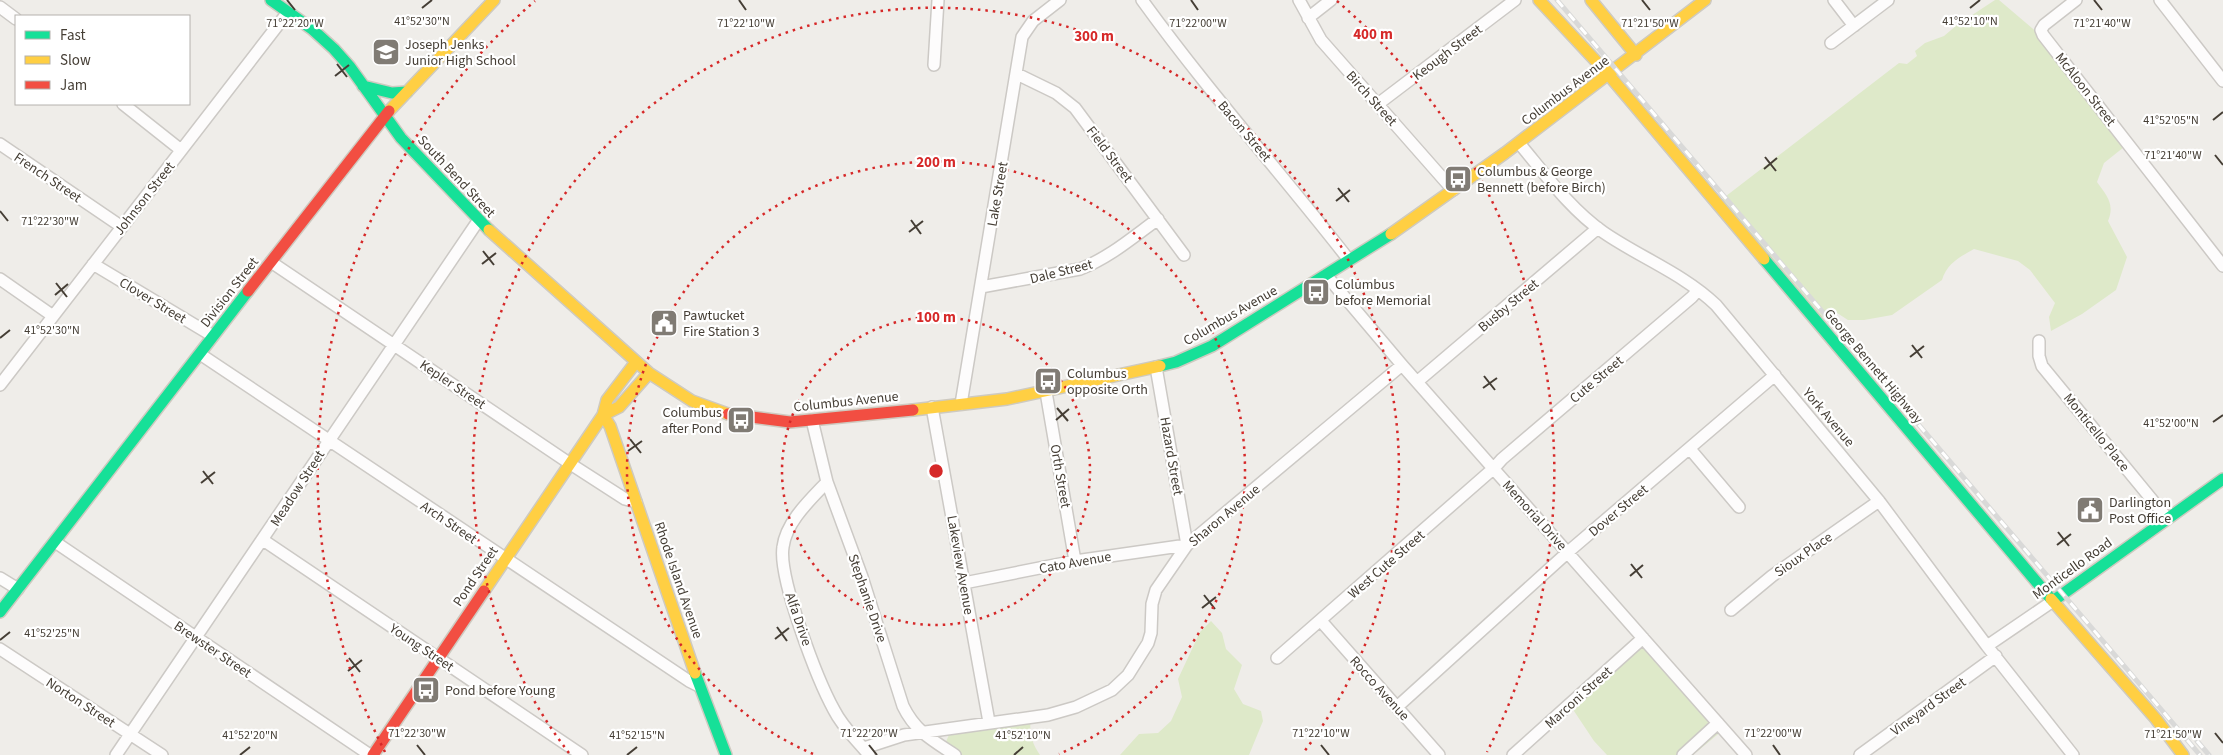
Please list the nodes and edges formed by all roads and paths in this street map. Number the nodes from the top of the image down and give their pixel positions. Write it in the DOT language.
graph roads {
  1 [pos="271,0"];
  2 [pos="494,0"];
  3 [pos="938,0"];
  4 [pos="1060,0"];
  5 [pos="1142,0"];
  6 [pos="1299,0"];
  7 [pos="1331,0"];
  8 [pos="1515,0"];
  9 [pos="1539,0"];
  10 [pos="1591,0"];
  11 [pos="1705,0"];
  12 [pos="1834,0"];
  13 [pos="1888,0"];
  14 [pos="2076,0"];
  15 [pos="2160,0"];
  16 [pos="0,6"];
  17 [pos="288,12"];
  18 [pos="15,18"];
  19 [pos="1308,18"];
  20 [pos="1854,26"];
  21 [pos="1832,43"];
  22 [pos="1636,54"];
  23 [pos="934,65"];
  24 [pos="1018,74"];
  25 [pos="1608,74"];
  26 [pos="2223,82"];
  27 [pos="363,86"];
  28 [pos="407,92"];
  29 [pos="1378,104"];
  30 [pos="124,105"];
  31 [pos="384,117"];
  32 [pos="1519,143"];
  33 [pos="0,144"];
  34 [pos="181,150"];
  35 [pos="1453,190"];
  36 [pos="1158,219"];
  37 [pos="478,221"];
  38 [pos="122,226"];
  39 [pos="1598,228"];
  40 [pos="1184,255"];
  41 [pos="1349,260"];
  42 [pos="272,262"];
  43 [pos="93,264"];
  44 [pos="2223,266"];
  45 [pos="1326,274"];
  46 [pos="0,279"];
  47 [pos="981,287"];
  48 [pos="1698,290"];
  49 [pos="53,316"];
  50 [pos="213,336"];
  51 [pos="2039,341"];
  52 [pos="394,344"];
  53 [pos="200,354"];
  54 [pos="636,362"];
  55 [pos="1402,364"];
  56 [pos="1156,367"];
  57 [pos="649,373"];
  58 [pos="1775,376"];
  59 [pos="1418,381"];
  60 [pos="0,385"];
  61 [pos="1046,392"];
  62 [pos="961,404"];
  63 [pos="932,407"];
  64 [pos="604,414"];
  65 [pos="812,420"];
  66 [pos="328,441"];
  67 [pos="1690,449"];
  68 [pos="569,463"];
  69 [pos="1494,468"];
  70 [pos="827,482"];
  71 [pos="2221,484"];
  72 [pos="1879,501"];
  73 [pos="636,502"];
  74 [pos="1739,508"];
  75 [pos="2167,518"];
  76 [pos="263,540"];
  77 [pos="56,542"];
  78 [pos="1187,545"];
  79 [pos="1568,552"];
  80 [pos="504,560"];
  81 [pos="1075,561"];
  82 [pos="0,578"];
  83 [pos="964,583"];
  84 [pos="18,589"];
  85 [pos="2053,600"];
  86 [pos="1731,610"];
  87 [pos="0,612"];
  88 [pos="1321,621"];
  89 [pos="196,638"];
  90 [pos="1642,638"];
  91 [pos="1987,646"];
  92 [pos="0,649"];
  93 [pos="1996,656"];
  94 [pos="438,658"];
  95 [pos="1277,658"];
  96 [pos="699,686"];
  97 [pos="1397,707"];
  98 [pos="989,722"];
  99 [pos="1718,723"];
  100 [pos="921,732"];
  101 [pos="130,733"];
  102 [pos="866,752"];
  103 [pos="116,755"];
  104 [pos="162,755"];
  105 [pos="371,755"];
  106 [pos="582,755"];
  107 [pos="726,755"];
  108 [pos="955,755"];
  109 [pos="1439,755"];
  110 [pos="1513,755"];
  111 [pos="1683,755"];
  112 [pos="1746,755"];
  113 [pos="1860,755"];
  114 [pos="2073,755"];
  115 [pos="2183,755"];
  1 -- 17 [label="street, South Bend Street"];
  2 -- 28 [label="street, Division Street"];
  3 -- 23 [label="street"];
  4 -- 24 [label="street, Lake Street"];
  5 -- 41 [label="street, Bacon Street"];
  6 -- 19 [label="street, Birch Street"];
  7 -- 19 [label="street"];
  8 -- 29 [label="street, Keough Street"];
  9 -- 25 [label="street, George Bennett Highway"];
  10 -- 22 [label="street"];
  11 -- 22 [label="street, Columbus Avenue"];
  12 -- 20 [label="street"];
  13 -- 20 [label="street"];
  14 -- 44 [label="street, McAloon Street"];
  15 -- 26 [label="street"];
  16 -- 18 [label="street"];
  17 -- 27 [label="street, South Bend Street"];
  17 -- 34 [label="street, Johnson Street"];
  19 -- 29 [label="street, Birch Street"];
  20 -- 21 [label="street"];
  22 -- 25 [label="street, Columbus Avenue"];
  24 -- 36 [label="street, Field Street"];
  24 -- 47 [label="street, Lake Street"];
  25 -- 32 [label="street, Columbus Avenue"];
  25 -- 85 [label="street, George Bennett Highway"];
  27 -- 28 [label="street"];
  27 -- 31 [label="street, South Bend Street"];
  28 -- 31 [label="street, Division Street"];
  29 -- 35 [label="street, Birch Street"];
  30 -- 34 [label="street"];
  31 -- 37 [label="street, South Bend Street"];
  31 -- 42 [label="street, Division Street"];
  32 -- 35 [label="street, Columbus Avenue"];
  32 -- 39 [label="street, York Avenue"];
  33 -- 38 [label="street, French Street"];
  34 -- 38 [label="street, Johnson Street"];
  35 -- 41 [label="street, Columbus Avenue"];
  36 -- 40 [label="street, Field Street"];
  36 -- 47 [label="street, Dale Street"];
  37 -- 52 [label="street, Meadow Street"];
  37 -- 54 [label="street, South Bend Street"];
  38 -- 43 [label="street, Johnson Street"];
  39 -- 48 [label="street, York Avenue"];
  39 -- 59 [label="street, Busby Street"];
  41 -- 45 [label="street, Columbus Avenue"];
  42 -- 50 [label="street, Division Street"];
  42 -- 52 [label="street, Kepler Street"];
  43 -- 49 [label="street, Johnson Street"];
  43 -- 50 [label="street, Clover Street"];
  45 -- 55 [label="street, Memorial Drive"];
  45 -- 56 [label="street, Columbus Avenue"];
  46 -- 49 [label="street"];
  47 -- 62 [label="street, Lake Street"];
  48 -- 58 [label="street, York Avenue"];
  48 -- 69 [label="street, Cute Street"];
  49 -- 60 [label="street, Johnson Street"];
  50 -- 53 [label="street, Division Street"];
  51 -- 75 [label="street, Monticello Place"];
  52 -- 66 [label="street, Meadow Street"];
  52 -- 68 [label="street, Kepler Street"];
  53 -- 66 [label="street, Arch Street"];
  53 -- 77 [label="street, Division Street"];
  54 -- 57 [label="street, Columbus Avenue"];
  54 -- 64 [label="street, Pond Street"];
  55 -- 59 [label="street, Memorial Drive"];
  55 -- 78 [label="street, Sharon Avenue"];
  56 -- 61 [label="street, Columbus Avenue"];
  56 -- 78 [label="street, Hazard Street"];
  57 -- 64 [label="street, Pond Street"];
  57 -- 65 [label="street, Columbus Avenue"];
  58 -- 67 [label="street, Dover Street"];
  58 -- 72 [label="street, York Avenue"];
  59 -- 69 [label="street, Memorial Drive"];
  61 -- 62 [label="street, Columbus Avenue"];
  61 -- 81 [label="street, Orth Street"];
  62 -- 63 [label="street, Columbus Avenue"];
  63 -- 65 [label="street, Columbus Avenue"];
  63 -- 83 [label="street, Lakeview Avenue"];
  64 -- 68 [label="street, Pond Street"];
  64 -- 73 [label="street, Rhode Island Avenue"];
  65 -- 70 [label="street, Stephanie Drive"];
  66 -- 76 [label="street, Meadow Street"];
  66 -- 80 [label="street, Arch Street"];
  67 -- 74 [label="street"];
  67 -- 79 [label="street, Dover Street"];
  68 -- 73 [label="street, Kepler Street"];
  68 -- 80 [label="street, Pond Street"];
  69 -- 79 [label="street, Memorial Drive"];
  69 -- 88 [label="street, West Cute Street"];
  70 -- 100 [label="street, Stephanie Drive"];
  70 -- 102 [label="street, Alfa Drive"];
  71 -- 75 [label="street, Monticello Road"];
  72 -- 86 [label="street, Sioux Place"];
  72 -- 91 [label="street, York Avenue"];
  73 -- 96 [label="street, Rhode Island Avenue"];
  75 -- 85 [label="street, Monticello Road"];
  76 -- 89 [label="street, Meadow Street"];
  76 -- 94 [label="street, Young Street"];
  77 -- 84 [label="street, Division Street"];
  77 -- 89 [label="street, Brewster Street"];
  78 -- 81 [label="street, Cato Avenue"];
  78 -- 98 [label="street, Sharon Avenue"];
  79 -- 90 [label="street, Memorial Drive"];
  79 -- 97 [label="street, Dover Street"];
  80 -- 94 [label="street, Pond Street"];
  80 -- 96 [label="street, Arch Street"];
  81 -- 83 [label="street, Cato Avenue"];
  82 -- 84 [label="street"];
  83 -- 98 [label="street, Lakeview Avenue"];
  84 -- 87 [label="street, Division Street"];
  85 -- 91 [label="street, Monticello Road"];
  85 -- 115 [label="street, George Bennett Highway"];
  88 -- 95 [label="street, West Cute Street"];
  88 -- 97 [label="street, Rocco Avenue"];
  89 -- 101 [label="street, Meadow Street"];
  89 -- 105 [label="street, Brewster Street"];
  90 -- 99 [label="street, Memorial Drive"];
  90 -- 110 [label="street, Marconi Street"];
  91 -- 93 [label="street, York Avenue"];
  92 -- 101 [label="street, Norton Street"];
  93 -- 113 [label="street, Vineyard Street"];
  93 -- 114 [label="street, York Avenue"];
  94 -- 105 [label="street, Pond Street"];
  94 -- 106 [label="street, Young Street"];
  96 -- 107 [label="street, Rhode Island Avenue"];
  97 -- 109 [label="street, Rocco Avenue"];
  98 -- 100 [label="street, Sharon Avenue"];
  99 -- 111 [label="street"];
  99 -- 112 [label="street, Memorial Drive"];
  100 -- 102 [label="street, Sharon Avenue"];
  100 -- 108 [label="street, Stephanie Drive"];
  101 -- 103 [label="street, Meadow Street"];
  101 -- 104 [label="street, Norton Street"];
}
